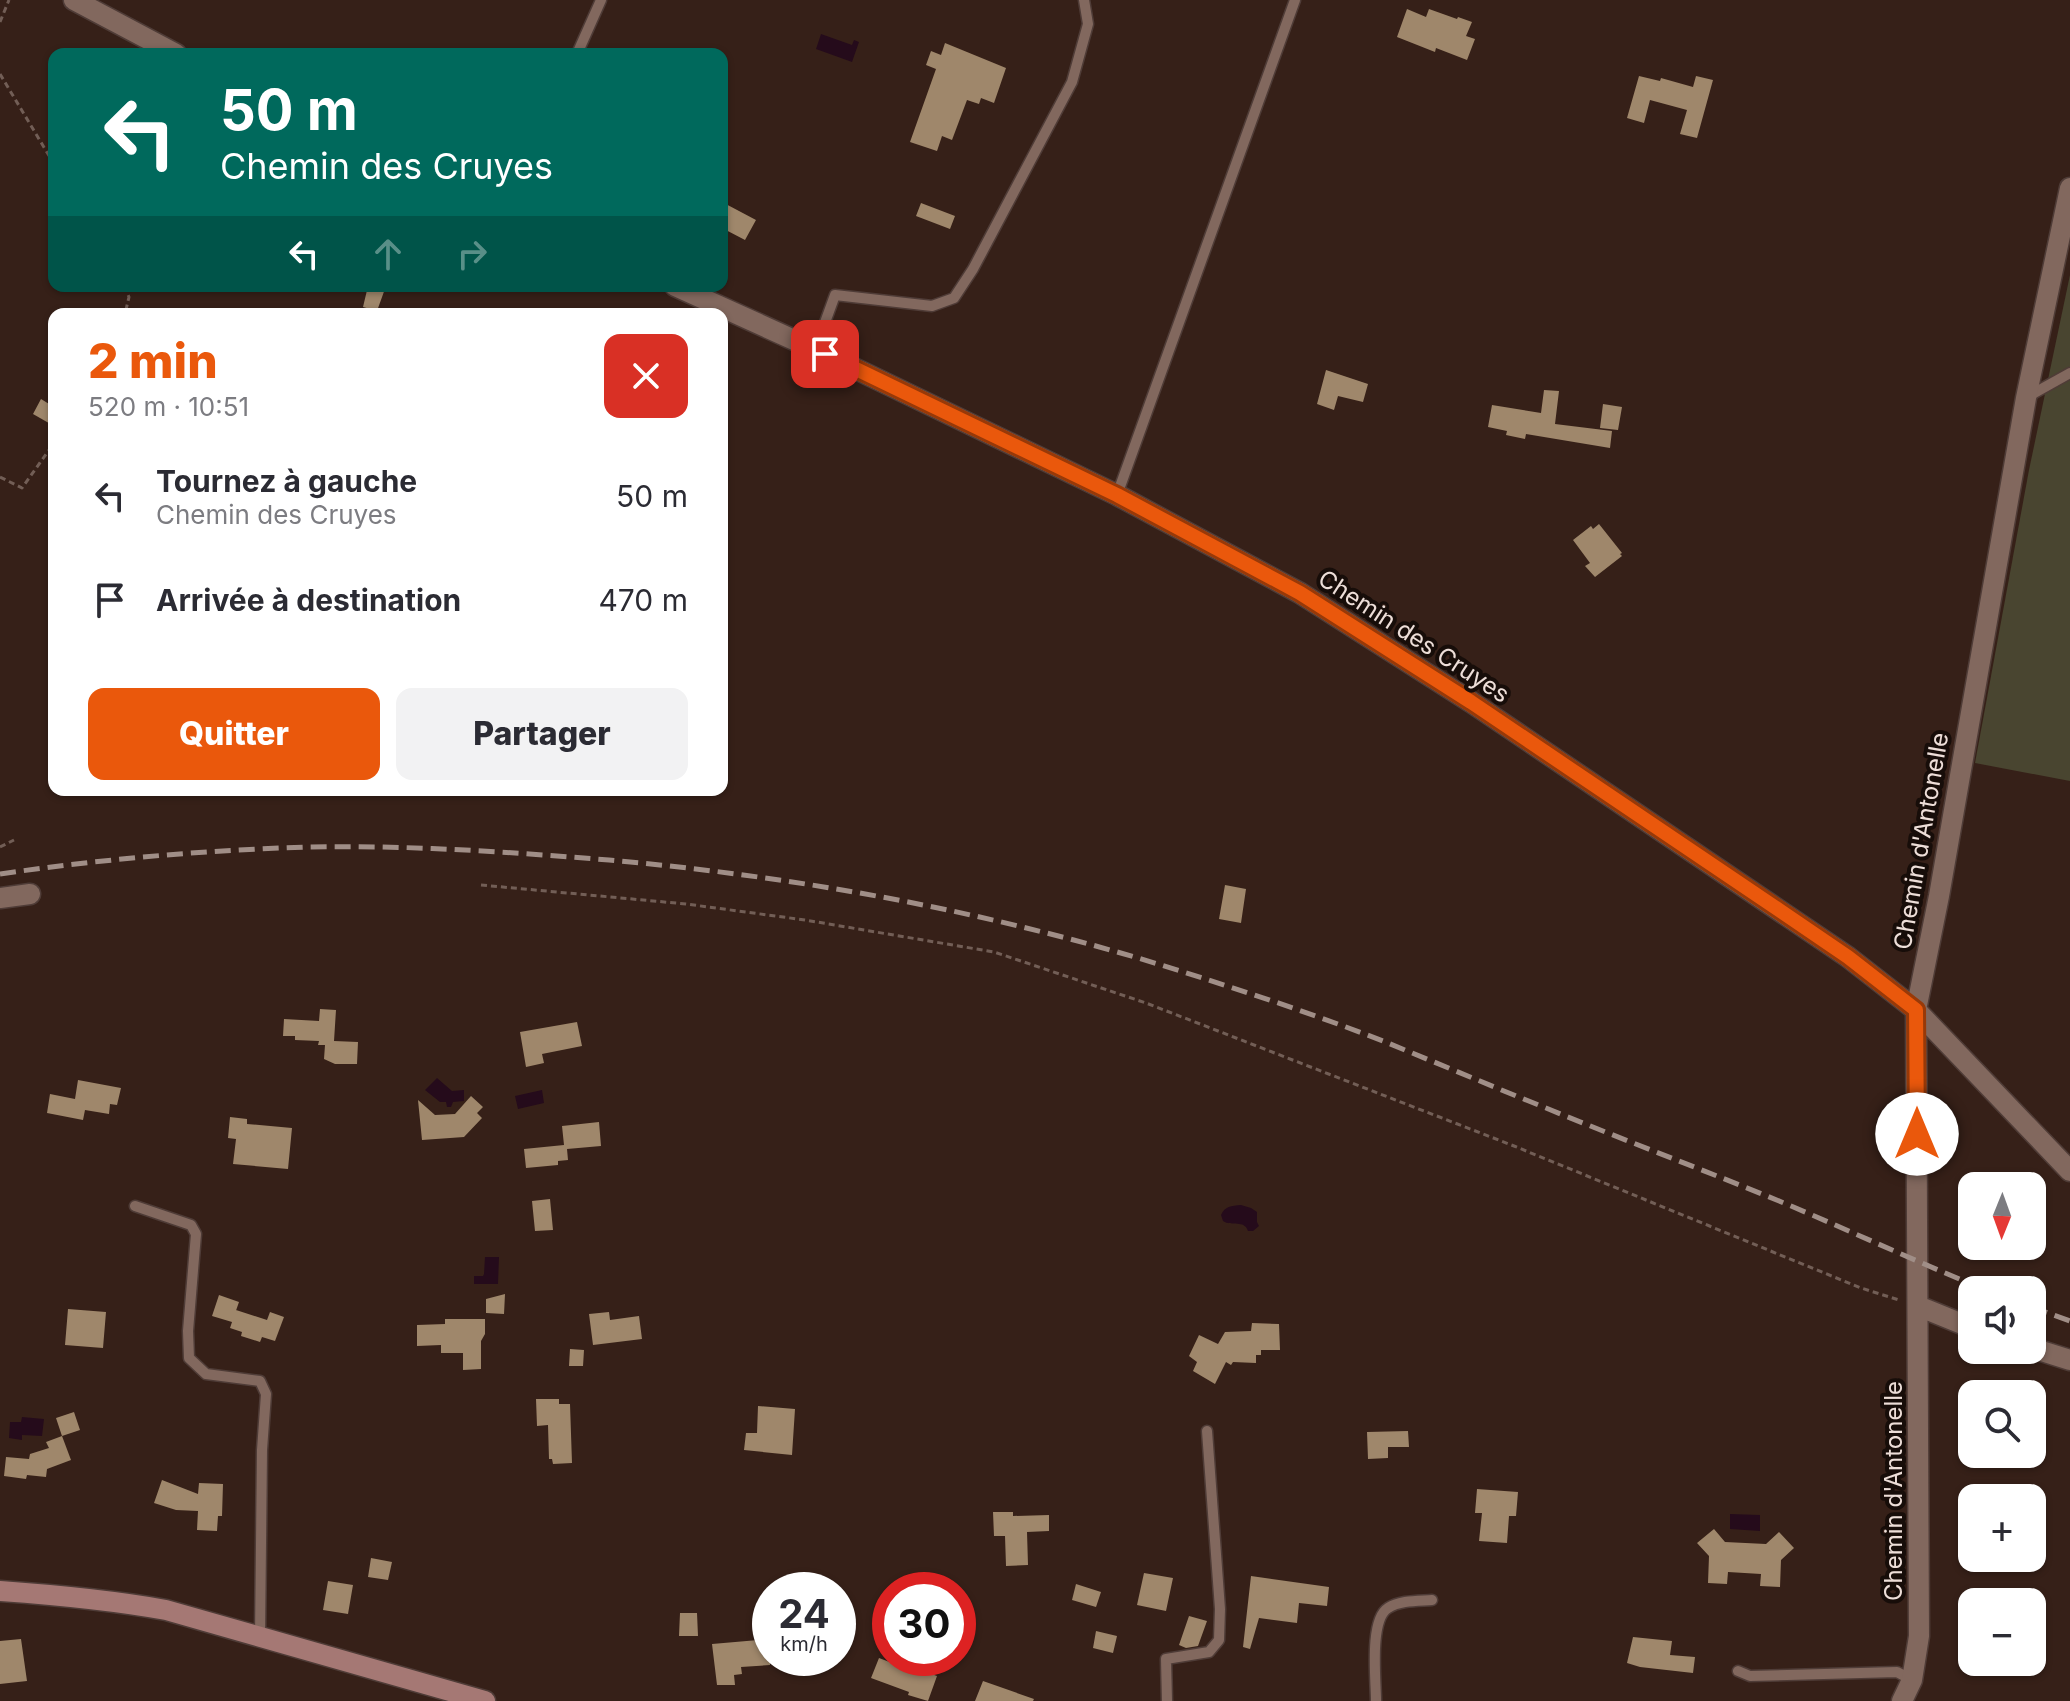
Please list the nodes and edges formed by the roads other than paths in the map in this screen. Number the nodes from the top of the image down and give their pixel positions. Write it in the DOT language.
graph roads {
  1 [pos="74,0"];
  2 [pos="601,0"];
  3 [pos="1084,0"];
  4 [pos="1295,0"];
  5 [pos="165,48"];
  6 [pos="580,48"];
  7 [pos="2070,188"];
  8 [pos="688,292"];
  9 [pos="723,308"];
  10 [pos="728,310"];
  11 [pos="815,350"];
  12 [pos="2070,373"];
  13 [pos="2026,398"];
  14 [pos="1117,495"];
  15 [pos="30,894"];
  16 [pos="0,898"];
  17 [pos="1916,1010"];
  18 [pos="2070,1171"];
  19 [pos="135,1206"];
  20 [pos="1918,1306"];
  21 [pos="1958,1322"];
  22 [pos="2046,1352"];
  23 [pos="2070,1360"];
  24 [pos="1207,1431"];
  25 [pos="0,1591"];
  26 [pos="1432,1600"];
  27 [pos="260,1637"];
  28 [pos="1738,1671"];
  29 [pos="1912,1680"];
  30 [pos="485,1701"];
  31 [pos="1167,1701"];
  32 [pos="1376,1701"];
  33 [pos="1902,1701"];
  1 -- 5 [label="street"];
  2 -- 6 [label="lane"];
  3 -- 11 [label="lane"];
  4 -- 14 [label="lane"];
  7 -- 13 [label="street, Chemin d'Antonelle"];
  8 -- 9 [label="street, Chemin des Cruyes"];
  10 -- 11 [label="street, Chemin des Cruyes"];
  11 -- 14 [label="street, Chemin des Cruyes"];
  12 -- 13 [label="lane"];
  13 -- 17 [label="street, Chemin d'Antonelle"];
  14 -- 17 [label="street, Chemin des Cruyes"];
  15 -- 16 [label="street"];
  17 -- 18 [label="street, Chemin des Cruyes"];
  17 -- 20 [label="street, Chemin d'Antonelle"];
  19 -- 27 [label="lane"];
  20 -- 21 [label="street"];
  20 -- 29 [label="street, Chemin d'Antonelle"];
  22 -- 23 [label="street"];
  24 -- 31 [label="lane"];
  25 -- 27 [label="main road"];
  26 -- 32 [label="lane"];
  27 -- 30 [label="main road"];
  28 -- 29 [label="lane"];
  29 -- 33 [label="street, Chemin d'Antonelle"];
}
